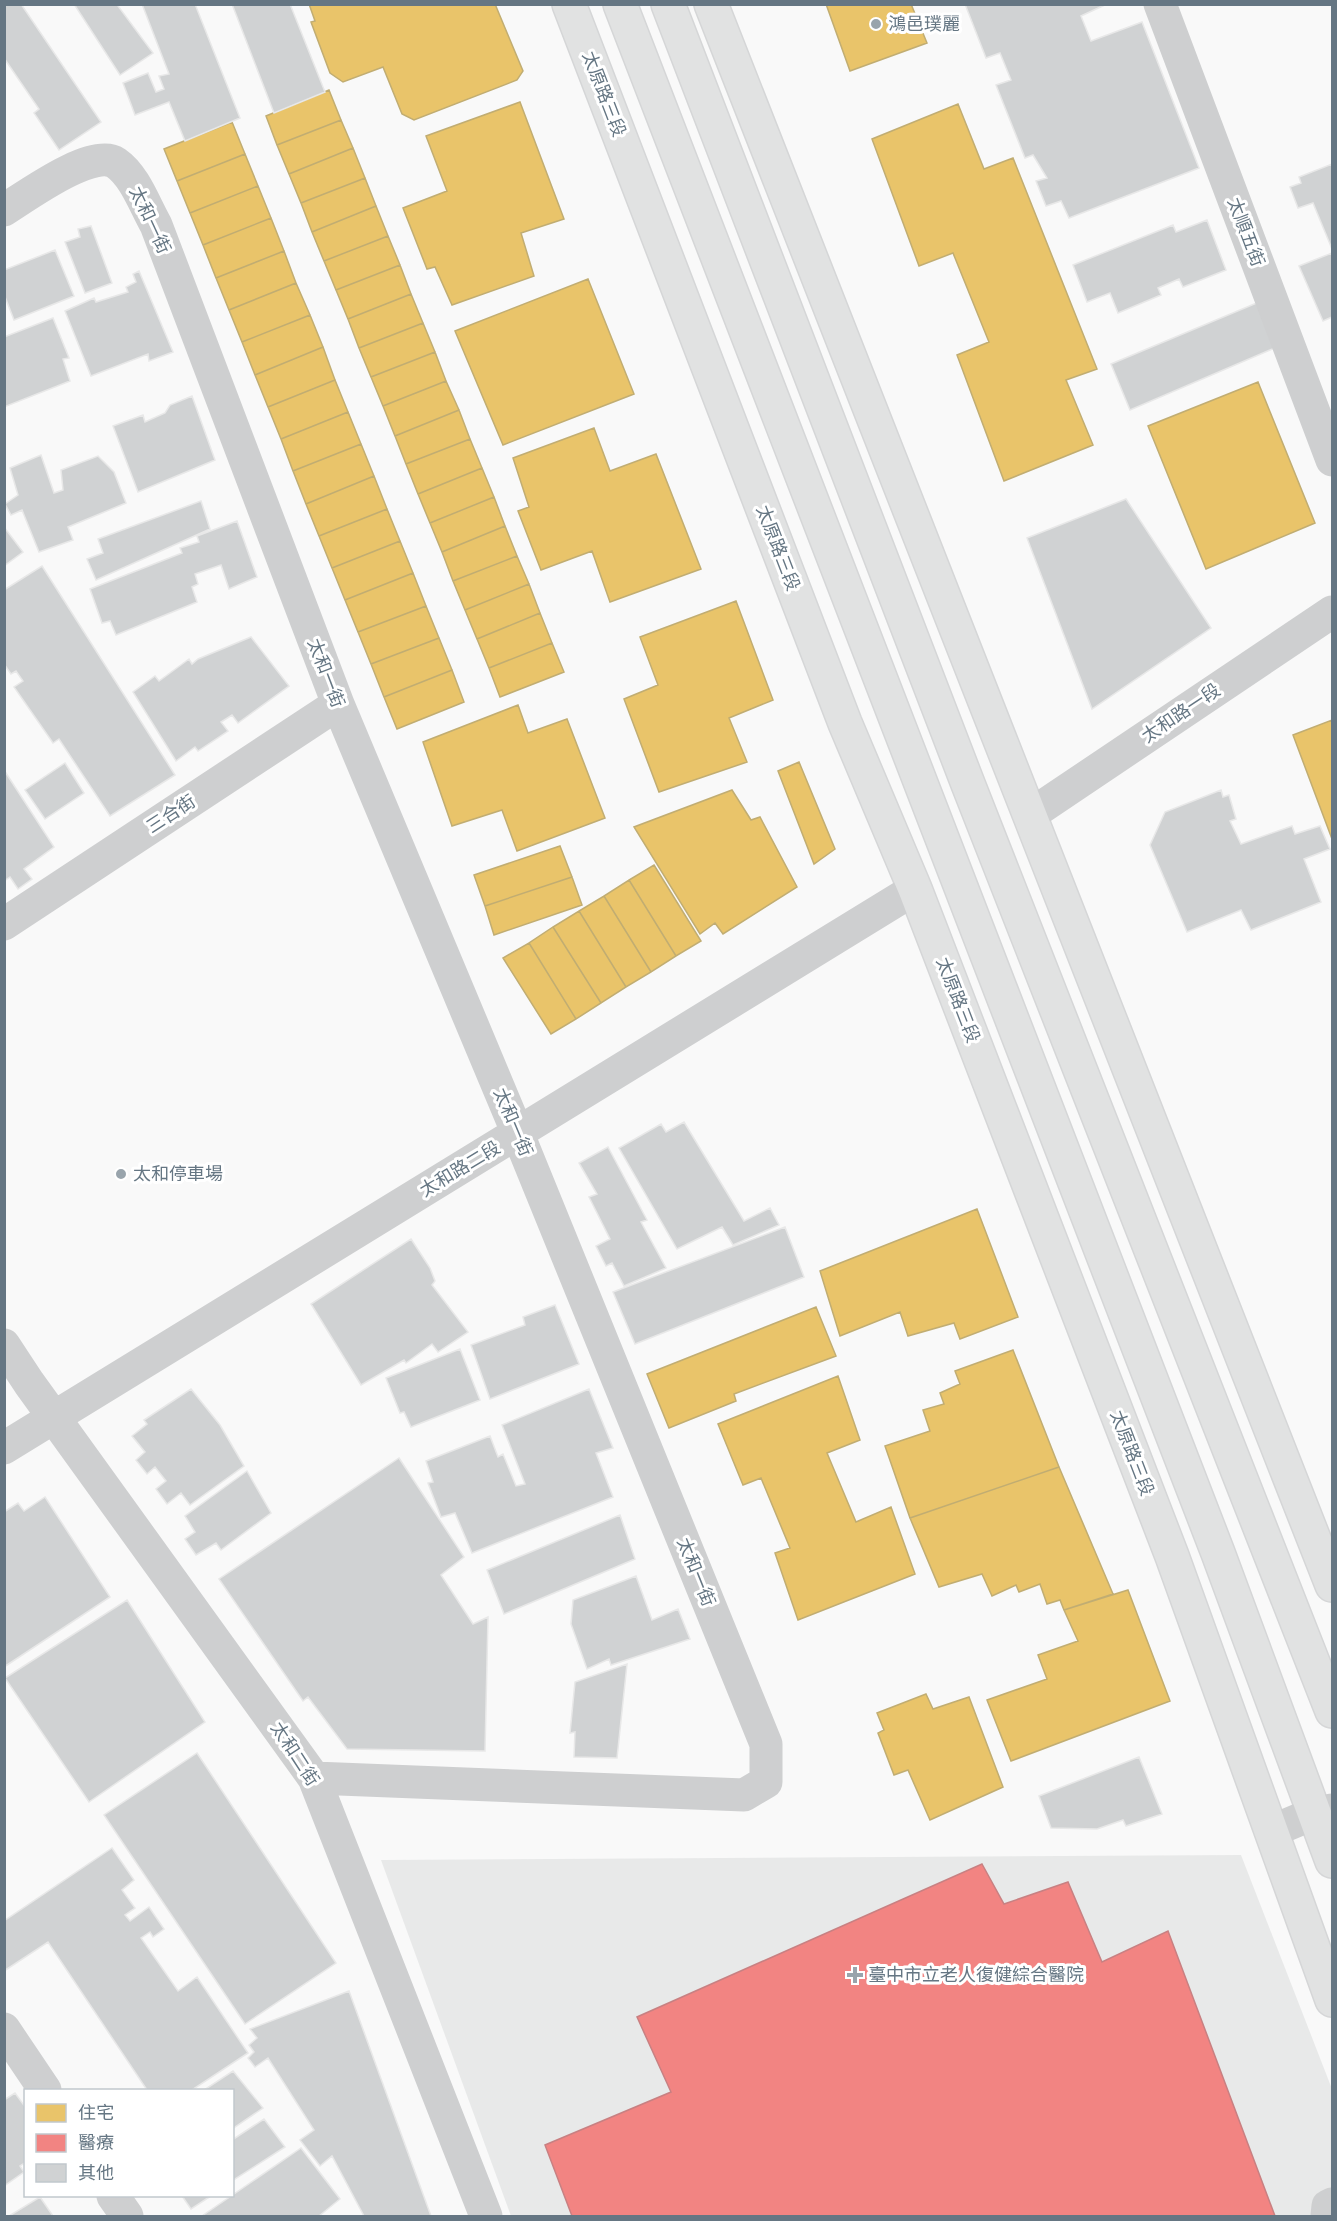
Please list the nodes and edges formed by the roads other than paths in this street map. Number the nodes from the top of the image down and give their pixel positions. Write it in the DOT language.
graph roads {
  1 [pos="569,4"];
  2 [pos="620,4"];
  3 [pos="668,4"];
  4 [pos="711,4"];
  5 [pos="1160,4"];
  6 [pos="4,210"];
  7 [pos="1332,460"];
  8 [pos="1332,612"];
  9 [pos="338,704"];
  10 [pos="1030,815"];
  11 [pos="915,889"];
  12 [pos="4,924"];
  13 [pos="518,1134"];
  14 [pos="4,1345"];
  15 [pos="54,1417"];
  16 [pos="4,1448"];
  17 [pos="1332,1585"];
  18 [pos="1332,1711"];
  19 [pos="314,1778"];
  20 [pos="1324,1811"];
  21 [pos="1272,1831"];
  22 [pos="1332,1861"];
  23 [pos="1332,2000"];
  24 [pos="4,2029"];
  25 [pos="44,2089"];
  26 [pos="114,2197"];
  27 [pos="1332,2204"];
  28 [pos="127,2217"];
  29 [pos="486,2217"];
  30 [pos="1327,2217"];
  1 -- 11 [label="main road, 太原路三段"];
  2 -- 20 [label="main road"];
  3 -- 18 [label="main road"];
  4 -- 10 [label="main road"];
  5 -- 7 [label="street, 太順五街"];
  6 -- 9 [label="street, 太和一街"];
  8 -- 10 [label="street, 太和路一段"];
  9 -- 12 [label="street, 三合街"];
  9 -- 13 [label="street, 太和一街"];
  10 -- 17 [label="main road"];
  11 -- 13 [label="street, 太和路二段"];
  11 -- 21 [label="main road, 太原路三段"];
  13 -- 15 [label="street, 太和路二段"];
  13 -- 19 [label="street, 太和一街"];
  14 -- 15 [label="street, 太和二街"];
  15 -- 16 [label="street, 太和路二段"];
  15 -- 19 [label="street, 太和二街"];
  19 -- 29 [label="street, 太和二街"];
  20 -- 21 [label="street"];
  20 -- 22 [label="main road"];
  21 -- 23 [label="main road, 太原路三段"];
  24 -- 25 [label="street"];
  26 -- 28 [label="street"];
  27 -- 30 [label="street"];
}
